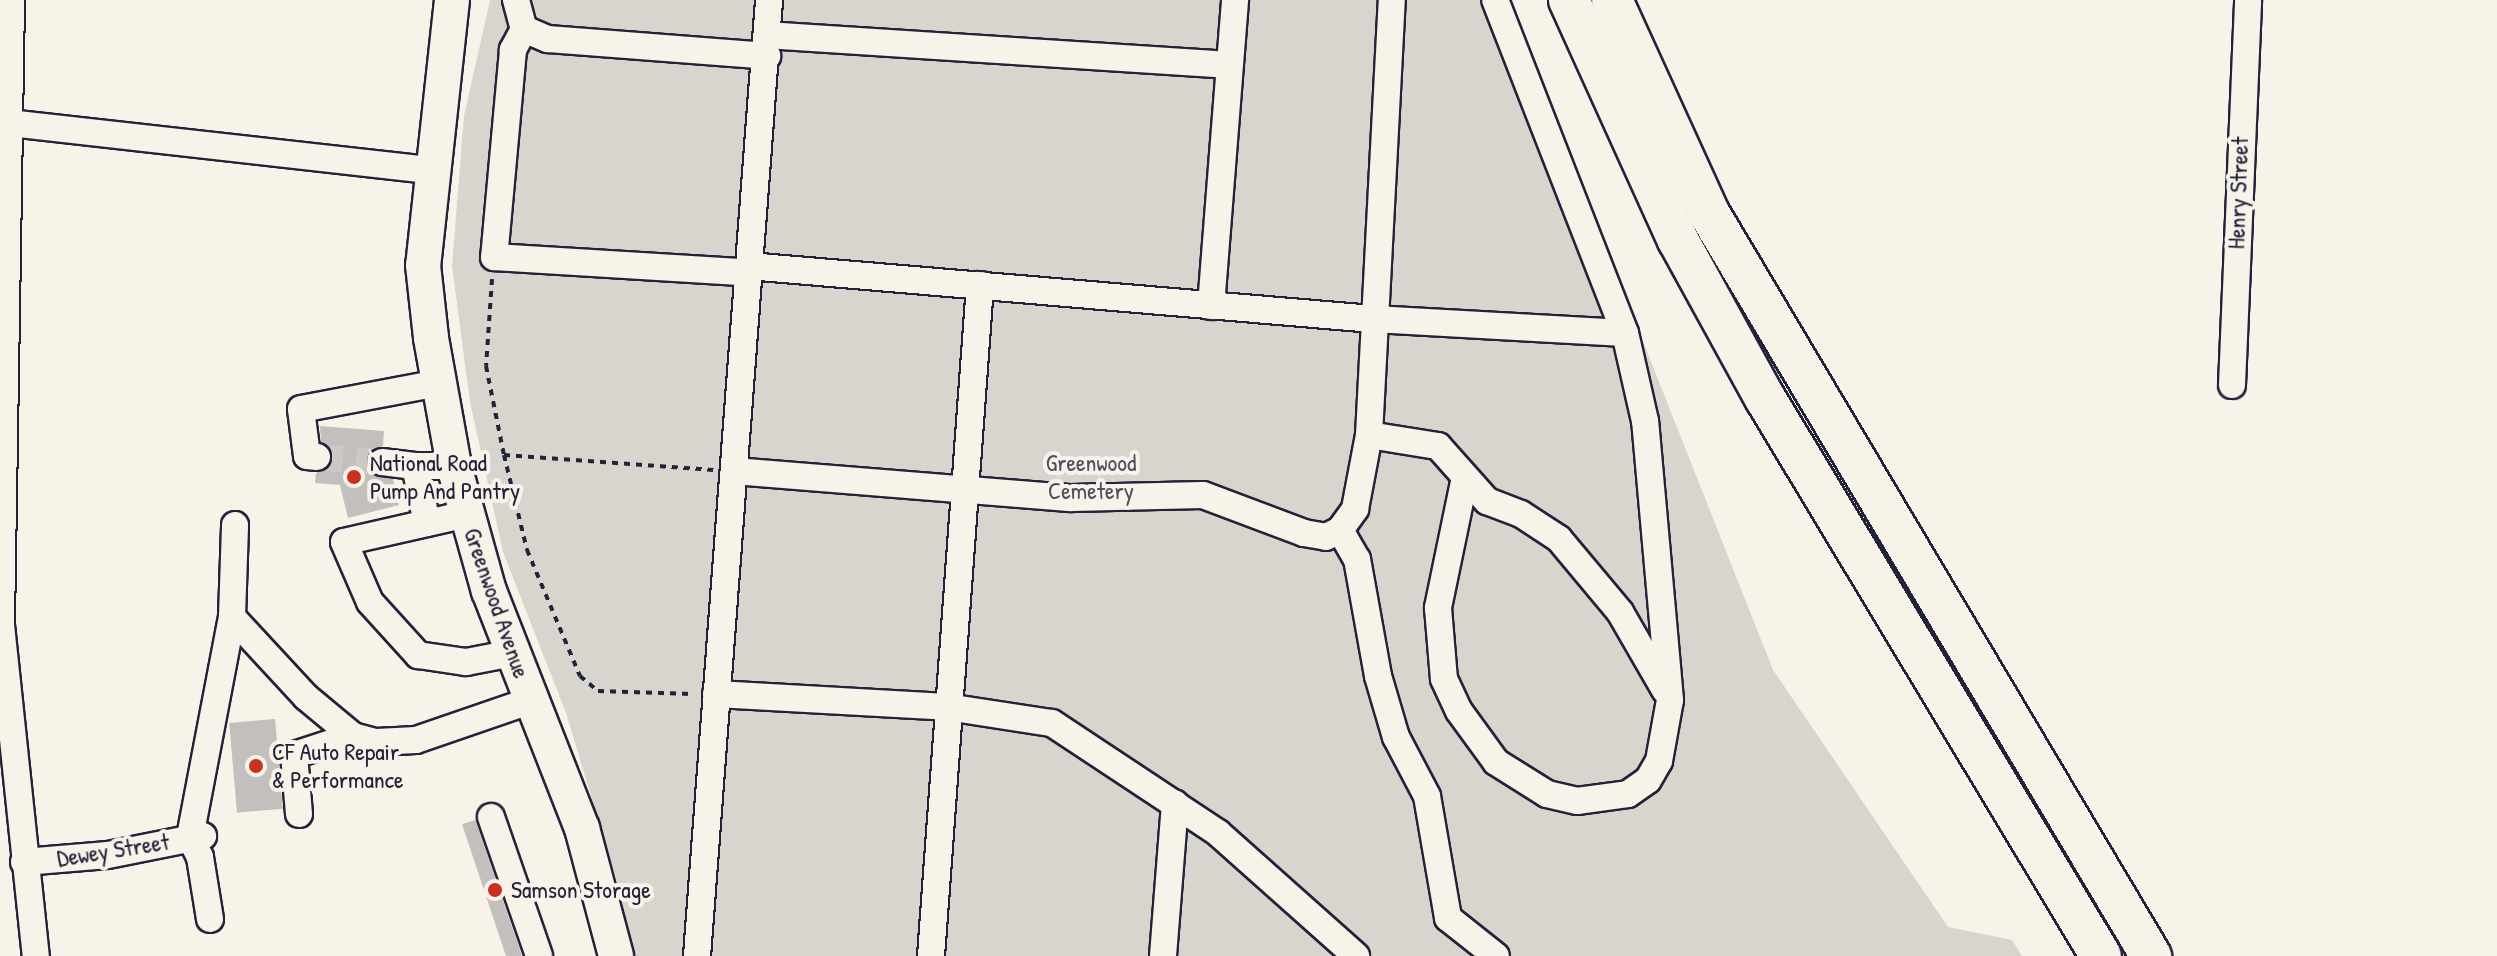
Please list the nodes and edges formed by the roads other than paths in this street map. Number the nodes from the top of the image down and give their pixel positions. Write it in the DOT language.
graph roads {
  1 [pos="11,0"];
  2 [pos="452,0"];
  3 [pos="516,0"];
  4 [pos="769,0"];
  5 [pos="1235,0"];
  6 [pos="1392,0"];
  7 [pos="1495,0"];
  8 [pos="1569,0"];
  9 [pos="1612,0"];
  10 [pos="2248,0"];
  11 [pos="524,29"];
  12 [pos="767,46"];
  13 [pos="1229,65"];
  14 [pos="7,117"];
  15 [pos="431,170"];
  16 [pos="750,269"];
  17 [pos="980,285"];
  18 [pos="1211,306"];
  19 [pos="1373,319"];
  20 [pos="1625,333"];
  21 [pos="439,383"];
  22 [pos="2232,385"];
  23 [pos="1369,435"];
  24 [pos="317,457"];
  25 [pos="382,462"];
  26 [pos="415,466"];
  27 [pos="454,466"];
  28 [pos="734,471"];
  29 [pos="1464,482"];
  30 [pos="964,490"];
  31 [pos="467,514"];
  32 [pos="427,523"];
  33 [pos="235,525"];
  34 [pos="1340,530"];
  35 [pos="232,617"];
  36 [pos="513,653"];
  37 [pos="716,694"];
  38 [pos="532,700"];
  39 [pos="1670,700"];
  40 [pos="947,707"];
  41 [pos="353,736"];
  42 [pos="1175,803"];
  43 [pos="299,814"];
  44 [pos="491,817"];
  45 [pos="197,836"];
  46 [pos="24,862"];
  47 [pos="210,919"];
  48 [pos="36,956"];
  49 [pos="539,956"];
  50 [pos="616,956"];
  51 [pos="697,956"];
  52 [pos="931,956"];
  53 [pos="1163,956"];
  54 [pos="1356,956"];
  55 [pos="1496,956"];
  56 [pos="2101,956"];
  57 [pos="2151,956"];
  1 -- 14 [label="street"];
  2 -- 15 [label="main road, Greenwood Avenue"];
  3 -- 11 [label="street"];
  4 -- 12 [label="street"];
  5 -- 13 [label="street"];
  6 -- 19 [label="street"];
  7 -- 20 [label="street"];
  8 -- 56 [label="highway"];
  9 -- 57 [label="highway"];
  10 -- 22 [label="street, Henry Street"];
  11 -- 12 [label="street"];
  11 -- 16 [label="street"];
  12 -- 13 [label="street"];
  12 -- 16 [label="street"];
  13 -- 18 [label="street"];
  14 -- 15 [label="street"];
  14 -- 46 [label="street"];
  15 -- 21 [label="main road, Greenwood Avenue"];
  16 -- 17 [label="street"];
  16 -- 28 [label="street"];
  17 -- 18 [label="street"];
  17 -- 30 [label="street"];
  18 -- 19 [label="street"];
  19 -- 20 [label="street"];
  19 -- 23 [label="street"];
  20 -- 39 [label="street"];
  21 -- 24 [label="street"];
  21 -- 27 [label="main road, Greenwood Avenue"];
  23 -- 29 [label="street"];
  23 -- 34 [label="street"];
  25 -- 26 [label="street"];
  26 -- 27 [label="street"];
  26 -- 32 [label="street"];
  27 -- 31 [label="main road, Greenwood Avenue"];
  28 -- 30 [label="street"];
  28 -- 37 [label="street"];
  29 -- 39 [label="street"];
  29 -- 39 [label="street"];
  30 -- 34 [label="street"];
  30 -- 40 [label="street"];
  31 -- 32 [label="street"];
  31 -- 36 [label="main road, Greenwood Avenue"];
  32 -- 36 [label="street"];
  33 -- 35 [label="street"];
  34 -- 55 [label="street"];
  35 -- 41 [label="street"];
  35 -- 45 [label="street"];
  36 -- 38 [label="main road, Greenwood Avenue"];
  37 -- 40 [label="street"];
  37 -- 51 [label="street"];
  38 -- 41 [label="street"];
  38 -- 50 [label="main road, Greenwood Avenue"];
  40 -- 42 [label="street"];
  40 -- 52 [label="street"];
  41 -- 43 [label="street"];
  42 -- 53 [label="street"];
  42 -- 54 [label="street"];
  44 -- 49 [label="street"];
  45 -- 46 [label="street, Dewey Street"];
  45 -- 47 [label="street"];
  46 -- 48 [label="street"];
}
